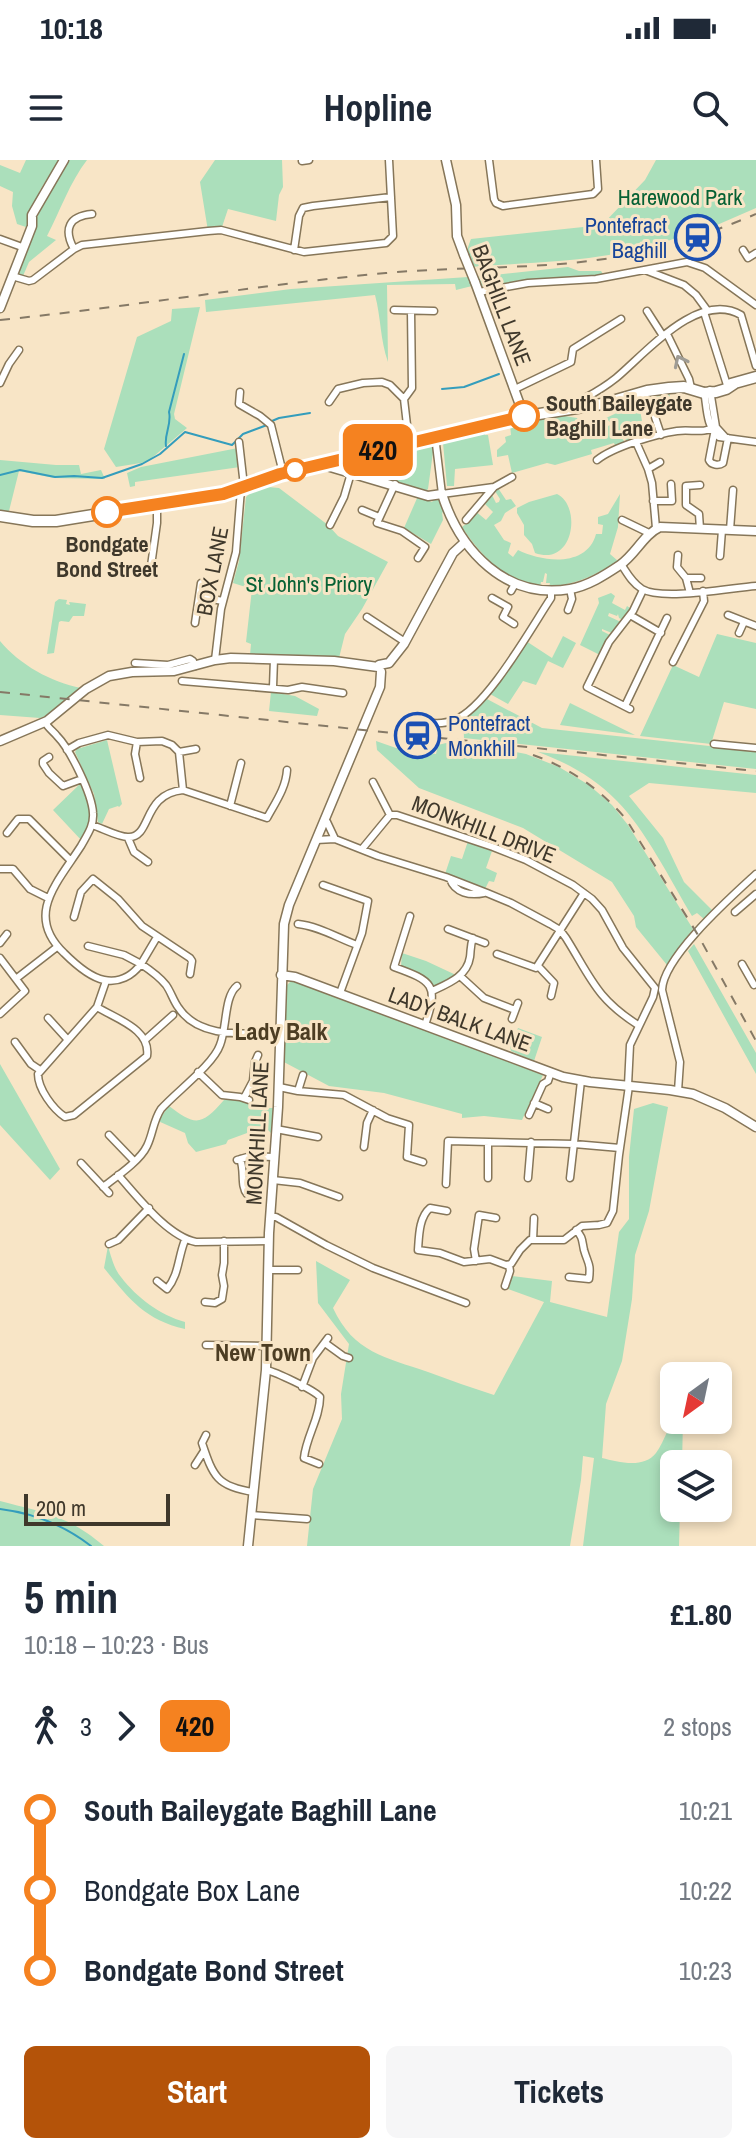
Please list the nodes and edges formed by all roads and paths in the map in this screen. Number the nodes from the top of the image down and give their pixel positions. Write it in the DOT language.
graph roads {
  1 [pos="64,160"];
  2 [pos="309,160"];
  3 [pos="389,160"];
  4 [pos="446,160"];
  5 [pos="489,160"];
  6 [pos="596,160"];
  7 [pos="302,161"];
  8 [pos="391,197"];
  9 [pos="92,214"];
  10 [pos="0,239"];
  11 [pos="22,247"];
  12 [pos="74,249"];
  13 [pos="294,250"];
  14 [pos="743,250"];
  15 [pos="756,253"];
  16 [pos="645,269"];
  17 [pos="12,276"];
  18 [pos="477,287"];
  19 [pos="756,305"];
  20 [pos="0,308"];
  21 [pos="394,310"];
  22 [pos="411,311"];
  23 [pos="434,311"];
  24 [pos="647,311"];
  25 [pos="706,311"];
  26 [pos="621,319"];
  27 [pos="665,335"];
  28 [pos="19,350"];
  29 [pos="756,366"];
  30 [pos="756,377"];
  31 [pos="0,383"];
  32 [pos="731,384"];
  33 [pos="515,389"];
  34 [pos="240,392"];
  35 [pos="705,392"];
  36 [pos="404,399"];
  37 [pos="329,402"];
  38 [pos="581,408"];
  39 [pos="524,416"];
  40 [pos="655,417"];
  41 [pos="714,430"];
  42 [pos="661,435"];
  43 [pos="435,436"];
  44 [pos="727,438"];
  45 [pos="239,442"];
  46 [pos="410,442"];
  47 [pos="636,442"];
  48 [pos="756,442"];
  49 [pos="339,460"];
  50 [pos="597,460"];
  51 [pos="660,462"];
  52 [pos="320,464"];
  53 [pos="648,469"];
  54 [pos="349,471"];
  55 [pos="283,473"];
  56 [pos="512,477"];
  57 [pos="395,484"];
  58 [pos="671,484"];
  59 [pos="700,485"];
  60 [pos="494,487"];
  61 [pos="243,488"];
  62 [pos="733,490"];
  63 [pos="442,494"];
  64 [pos="653,501"];
  65 [pos="157,504"];
  66 [pos="362,510"];
  67 [pos="0,516"];
  68 [pos="379,517"];
  69 [pos="466,520"];
  70 [pos="622,520"];
  71 [pos="330,525"];
  72 [pos="700,529"];
  73 [pos="726,530"];
  74 [pos="652,531"];
  75 [pos="756,531"];
  76 [pos="465,542"];
  77 [pos="678,555"];
  78 [pos="720,556"];
  79 [pos="418,558"];
  80 [pos="621,564"];
  81 [pos="150,573"];
  82 [pos="686,578"];
  83 [pos="701,578"];
  84 [pos="201,583"];
  85 [pos="756,586"];
  86 [pos="570,589"];
  87 [pos="643,590"];
  88 [pos="511,591"];
  89 [pos="551,591"];
  90 [pos="703,591"];
  91 [pos="690,593"];
  92 [pos="200,597"];
  93 [pos="492,598"];
  94 [pos="223,601"];
  95 [pos="503,604"];
  96 [pos="568,610"];
  97 [pos="630,615"];
  98 [pos="728,615"];
  99 [pos="367,617"];
  100 [pos="667,618"];
  101 [pos="744,622"];
  102 [pos="195,623"];
  103 [pos="514,624"];
  104 [pos="756,626"];
  105 [pos="661,633"];
  106 [pos="739,633"];
  107 [pos="405,642"];
  108 [pos="680,648"];
  109 [pos="689,652"];
  110 [pos="274,659"];
  111 [pos="215,660"];
  112 [pos="673,662"];
  113 [pos="135,663"];
  114 [pos="195,666"];
  115 [pos="381,668"];
  116 [pos="182,681"];
  117 [pos="273,687"];
  118 [pos="343,693"];
  119 [pos="48,720"];
  120 [pos="410,720"];
  121 [pos="0,741"];
  122 [pos="137,742"];
  123 [pos="714,744"];
  124 [pos="756,748"];
  125 [pos="196,749"];
  126 [pos="67,750"];
  127 [pos="179,752"];
  128 [pos="49,757"];
  129 [pos="241,763"];
  130 [pos="287,770"];
  131 [pos="140,778"];
  132 [pos="82,779"];
  133 [pos="373,782"];
  134 [pos="183,790"];
  135 [pos="230,806"];
  136 [pos="30,809"];
  137 [pos="390,815"];
  138 [pos="26,818"];
  139 [pos="324,821"];
  140 [pos="92,825"];
  141 [pos="7,833"];
  142 [pos="128,838"];
  143 [pos="335,839"];
  144 [pos="316,840"];
  145 [pos="362,849"];
  146 [pos="71,861"];
  147 [pos="148,862"];
  148 [pos="0,869"];
  149 [pos="756,874"];
  150 [pos="323,885"];
  151 [pos="584,893"];
  152 [pos="756,894"];
  153 [pos="48,898"];
  154 [pos="749,899"];
  155 [pos="756,907"];
  156 [pos="735,912"];
  157 [pos="410,916"];
  158 [pos="74,917"];
  159 [pos="298,924"];
  160 [pos="448,929"];
  161 [pos="560,930"];
  162 [pos="7,934"];
  163 [pos="157,937"];
  164 [pos="473,938"];
  165 [pos="0,943"];
  166 [pos="485,943"];
  167 [pos="357,945"];
  168 [pos="88,946"];
  169 [pos="57,947"];
  170 [pos="497,954"];
  171 [pos="0,958"];
  172 [pos="201,959"];
  173 [pos="192,961"];
  174 [pos="141,964"];
  175 [pos="742,964"];
  176 [pos="538,966"];
  177 [pos="756,970"];
  178 [pos="190,974"];
  179 [pos="748,974"];
  180 [pos="281,975"];
  181 [pos="460,976"];
  182 [pos="17,978"];
  183 [pos="106,981"];
  184 [pos="754,985"];
  185 [pos="237,986"];
  186 [pos="659,986"];
  187 [pos="432,991"];
  188 [pos="340,993"];
  189 [pos="551,996"];
  190 [pos="97,1007"];
  191 [pos="0,1014"];
  192 [pos="173,1015"];
  193 [pos="512,1019"];
  194 [pos="49,1023"];
  195 [pos="425,1025"];
  196 [pos="638,1025"];
  197 [pos="224,1033"];
  198 [pos="279,1033"];
  199 [pos="68,1040"];
  200 [pos="145,1040"];
  201 [pos="15,1042"];
  202 [pos="258,1055"];
  203 [pos="40,1070"];
  204 [pos="198,1072"];
  205 [pos="551,1072"];
  206 [pos="303,1075"];
  207 [pos="581,1081"];
  208 [pos="628,1086"];
  209 [pos="279,1087"];
  210 [pos="298,1091"];
  211 [pos="678,1091"];
  212 [pos="534,1103"];
  213 [pos="548,1109"];
  214 [pos="373,1110"];
  215 [pos="529,1115"];
  216 [pos="756,1127"];
  217 [pos="276,1129"];
  218 [pos="109,1135"];
  219 [pos="318,1137"];
  220 [pos="488,1142"];
  221 [pos="531,1142"];
  222 [pos="117,1143"];
  223 [pos="574,1144"];
  224 [pos="364,1147"];
  225 [pos="620,1148"];
  226 [pos="110,1150"];
  227 [pos="273,1157"];
  228 [pos="134,1161"];
  229 [pos="423,1162"];
  230 [pos="81,1163"];
  231 [pos="118,1175"];
  232 [pos="488,1178"];
  233 [pos="528,1178"];
  234 [pos="570,1178"];
  235 [pos="273,1180"];
  236 [pos="446,1184"];
  237 [pos="254,1196"];
  238 [pos="339,1197"];
  239 [pos="149,1208"];
  240 [pos="447,1211"];
  241 [pos="270,1217"];
  242 [pos="496,1218"];
  243 [pos="534,1218"];
  244 [pos="576,1230"];
  245 [pos="185,1240"];
  246 [pos="533,1240"];
  247 [pos="224,1241"];
  248 [pos="269,1241"];
  249 [pos="109,1244"];
  250 [pos="476,1261"];
  251 [pos="509,1265"];
  252 [pos="269,1270"];
  253 [pos="298,1270"];
  254 [pos="569,1277"];
  255 [pos="157,1281"];
  256 [pos="505,1286"];
  257 [pos="205,1302"];
  258 [pos="466,1303"];
  259 [pos="267,1346"];
  260 [pos="211,1347"];
  261 [pos="349,1358"];
  262 [pos="266,1370"];
  263 [pos="302,1387"];
  264 [pos="206,1435"];
  265 [pos="204,1451"];
  266 [pos="319,1464"];
  267 [pos="195,1465"];
  268 [pos="254,1492"];
  269 [pos="252,1515"];
  270 [pos="307,1519"];
  271 [pos="248,1546"];
  1 -- 11 [label="street"];
  2 -- 7 [label="street"];
  3 -- 8 [label="street"];
  4 -- 18 [label="street, BAGHILL LANE, bridge"];
  5 -- 6 [label="street"];
  8 -- 13 [label="street"];
  8 -- 13 [label="street"];
  9 -- 12 [label="street"];
  10 -- 11 [label="street"];
  11 -- 17 [label="street"];
  12 -- 13 [label="street"];
  12 -- 17 [label="street"];
  14 -- 15 [label="street"];
  16 -- 18 [label="street"];
  16 -- 19 [label="street"];
  16 -- 25 [label="street"];
  17 -- 20 [label="street"];
  18 -- 33 [label="street, BAGHILL LANE"];
  21 -- 22 [label="street"];
  22 -- 23 [label="street"];
  22 -- 36 [label="street"];
  24 -- 27 [label="street"];
  25 -- 27 [label="street"];
  25 -- 29 [label="street"];
  25 -- 32 [label="street"];
  26 -- 33 [label="street"];
  35 -- 27 [label="street, one-way"];
  27 -- 38 [label="street"];
  28 -- 31 [label="street"];
  30 -- 32 [label="highway"];
  32 -- 35 [label="highway"];
  33 -- 39 [label="street, BAGHILL LANE"];
  34 -- 55 [label="street"];
  35 -- 38 [label="highway"];
  35 -- 41 [label="street"];
  36 -- 37 [label="street"];
  36 -- 46 [label="street"];
  38 -- 39 [label="highway"];
  39 -- 43 [label="highway"];
  40 -- 42 [label="street"];
  41 -- 42 [label="street"];
  41 -- 44 [label="street"];
  41 -- 44 [label="street"];
  42 -- 47 [label="street"];
  43 -- 46 [label="highway"];
  43 -- 63 [label="street"];
  44 -- 48 [label="street"];
  45 -- 61 [label="street, BOX LANE"];
  46 -- 49 [label="highway"];
  47 -- 50 [label="street"];
  47 -- 53 [label="street"];
  49 -- 52 [label="highway"];
  49 -- 54 [label="street"];
  51 -- 53 [label="street"];
  52 -- 54 [label="street"];
  52 -- 55 [label="highway"];
  53 -- 64 [label="street"];
  54 -- 57 [label="street"];
  54 -- 71 [label="street"];
  55 -- 61 [label="highway"];
  56 -- 60 [label="street"];
  57 -- 63 [label="street"];
  57 -- 68 [label="street"];
  58 -- 64 [label="street"];
  59 -- 72 [label="street"];
  60 -- 63 [label="street"];
  60 -- 69 [label="street"];
  61 -- 65 [label="highway"];
  61 -- 94 [label="street, BOX LANE"];
  62 -- 73 [label="street"];
  63 -- 76 [label="street"];
  64 -- 74 [label="street"];
  65 -- 67 [label="highway"];
  65 -- 81 [label="street"];
  66 -- 68 [label="street"];
  68 -- 79 [label="street"];
  70 -- 74 [label="street"];
  72 -- 73 [label="street"];
  72 -- 74 [label="street"];
  73 -- 75 [label="street"];
  73 -- 78 [label="street"];
  74 -- 80 [label="street"];
  76 -- 88 [label="street"];
  76 -- 107 [label="street"];
  77 -- 82 [label="street"];
  80 -- 86 [label="street"];
  80 -- 87 [label="street"];
  82 -- 83 [label="street"];
  82 -- 91 [label="street"];
  84 -- 92 [label="street"];
  85 -- 90 [label="street"];
  86 -- 89 [label="street"];
  86 -- 96 [label="street"];
  87 -- 91 [label="street"];
  87 -- 97 [label="street"];
  88 -- 89 [label="street"];
  88 -- 95 [label="street"];
  89 -- 120 [label="street"];
  90 -- 91 [label="street"];
  90 -- 108 [label="street"];
  92 -- 94 [label="street"];
  92 -- 102 [label="street"];
  93 -- 95 [label="street"];
  94 -- 111 [label="street, BOX LANE"];
  95 -- 103 [label="street"];
  97 -- 105 [label="street"];
  97 -- 105 [label="street"];
  98 -- 101 [label="street"];
  99 -- 107 [label="street"];
  100 -- 105 [label="street"];
  101 -- 104 [label="street"];
  101 -- 106 [label="street"];
  107 -- 115 [label="street"];
  108 -- 109 [label="street"];
  108 -- 112 [label="street"];
  110 -- 111 [label="street"];
  110 -- 115 [label="street"];
  110 -- 117 [label="street"];
  111 -- 114 [label="street"];
  113 -- 114 [label="street"];
  114 -- 119 [label="street"];
  115 -- 139 [label="street, MONKHILL LANE"];
  116 -- 117 [label="street"];
  117 -- 118 [label="street"];
  119 -- 121 [label="street"];
  119 -- 126 [label="street"];
  122 -- 126 [label="street"];
  122 -- 127 [label="street"];
  122 -- 131 [label="street"];
  123 -- 124 [label="street"];
  125 -- 127 [label="street"];
  126 -- 132 [label="street"];
  127 -- 134 [label="street"];
  128 -- 132 [label="street"];
  129 -- 135 [label="street"];
  130 -- 135 [label="street"];
  132 -- 140 [label="street"];
  133 -- 137 [label="street, MONKHILL DRIVE"];
  134 -- 135 [label="street"];
  134 -- 142 [label="street"];
  136 -- 138 [label="street"];
  137 -- 145 [label="street, MONKHILL DRIVE"];
  137 -- 151 [label="street, MONKHILL DRIVE"];
  138 -- 141 [label="street"];
  138 -- 146 [label="street"];
  139 -- 143 [label="street"];
  139 -- 144 [label="street, MONKHILL LANE"];
  140 -- 142 [label="street"];
  140 -- 146 [label="street"];
  142 -- 147 [label="street"];
  143 -- 144 [label="street"];
  143 -- 145 [label="street"];
  144 -- 180 [label="street, MONKHILL LANE"];
  145 -- 161 [label="street"];
  146 -- 153 [label="street"];
  148 -- 153 [label="street"];
  149 -- 186 [label="street"];
  150 -- 167 [label="street"];
  151 -- 161 [label="street"];
  151 -- 186 [label="street, MONKHILL DRIVE"];
  152 -- 154 [label="street"];
  153 -- 169 [label="street"];
  154 -- 155 [label="street"];
  154 -- 156 [label="street"];
  157 -- 187 [label="street"];
  158 -- 163 [label="street"];
  159 -- 167 [label="street"];
  160 -- 164 [label="street"];
  161 -- 176 [label="street"];
  161 -- 196 [label="street"];
  162 -- 165 [label="street"];
  163 -- 173 [label="street"];
  163 -- 174 [label="street"];
  164 -- 166 [label="street"];
  164 -- 181 [label="street"];
  167 -- 188 [label="street"];
  168 -- 174 [label="street"];
  169 -- 182 [label="street"];
  169 -- 183 [label="street"];
  170 -- 176 [label="street"];
  171 -- 182 [label="street"];
  172 -- 173 [label="street"];
  173 -- 178 [label="street"];
  174 -- 183 [label="street"];
  174 -- 197 [label="street"];
  175 -- 179 [label="street"];
  176 -- 189 [label="street"];
  177 -- 179 [label="street"];
  179 -- 184 [label="street"];
  180 -- 188 [label="street, LADY BALK LANE"];
  180 -- 198 [label="street, MONKHILL LANE"];
  181 -- 187 [label="street"];
  181 -- 193 [label="street"];
  182 -- 191 [label="street"];
  183 -- 190 [label="street"];
  185 -- 197 [label="street"];
  186 -- 196 [label="street"];
  186 -- 211 [label="street"];
  187 -- 195 [label="street"];
  188 -- 195 [label="street, LADY BALK LANE"];
  190 -- 199 [label="street"];
  190 -- 200 [label="street"];
  192 -- 200 [label="street"];
  194 -- 199 [label="street"];
  195 -- 205 [label="street, LADY BALK LANE"];
  196 -- 208 [label="street"];
  197 -- 198 [label="street"];
  197 -- 204 [label="street"];
  198 -- 209 [label="street, MONKHILL LANE"];
  199 -- 203 [label="street"];
  200 -- 203 [label="street"];
  201 -- 203 [label="street"];
  202 -- 204 [label="street"];
  204 -- 228 [label="street"];
  205 -- 207 [label="street, LADY BALK LANE"];
  205 -- 212 [label="street"];
  206 -- 210 [label="street"];
  207 -- 208 [label="street, LADY BALK LANE"];
  207 -- 223 [label="street"];
  208 -- 211 [label="street, LADY BALK LANE"];
  208 -- 225 [label="street"];
  209 -- 210 [label="street"];
  209 -- 217 [label="street, MONKHILL LANE"];
  210 -- 214 [label="street"];
  211 -- 216 [label="street, LADY BALK LANE"];
  212 -- 213 [label="street"];
  212 -- 215 [label="street"];
  214 -- 224 [label="street"];
  214 -- 229 [label="street"];
  217 -- 219 [label="street"];
  217 -- 227 [label="street, MONKHILL LANE"];
  218 -- 222 [label="street"];
  220 -- 221 [label="street"];
  220 -- 232 [label="street"];
  220 -- 236 [label="street"];
  221 -- 223 [label="street"];
  221 -- 233 [label="street"];
  222 -- 226 [label="street"];
  222 -- 228 [label="street"];
  223 -- 225 [label="street"];
  223 -- 234 [label="street"];
  225 -- 244 [label="street"];
  227 -- 235 [label="street, MONKHILL LANE"];
  227 -- 237 [label="street"];
  228 -- 231 [label="street"];
  230 -- 231 [label="street"];
  231 -- 239 [label="street"];
  235 -- 238 [label="street"];
  235 -- 241 [label="street, MONKHILL LANE"];
  239 -- 245 [label="street"];
  239 -- 249 [label="street"];
  240 -- 250 [label="street"];
  241 -- 248 [label="street, MONKHILL LANE"];
  241 -- 258 [label="street"];
  242 -- 250 [label="street"];
  243 -- 246 [label="street"];
  244 -- 246 [label="street"];
  244 -- 254 [label="street"];
  245 -- 247 [label="street"];
  245 -- 255 [label="street"];
  246 -- 251 [label="street"];
  247 -- 248 [label="street"];
  247 -- 257 [label="street"];
  248 -- 252 [label="street, MONKHILL LANE"];
  250 -- 251 [label="street"];
  251 -- 256 [label="street"];
  252 -- 253 [label="street"];
  252 -- 259 [label="street, MONKHILL LANE"];
  259 -- 260 [label="street"];
  259 -- 262 [label="street, MONKHILL LANE"];
  261 -- 263 [label="street"];
  262 -- 263 [label="street"];
  262 -- 268 [label="street, MONKHILL LANE"];
  263 -- 266 [label="street"];
  264 -- 265 [label="street"];
  265 -- 267 [label="street"];
  265 -- 268 [label="street"];
  268 -- 269 [label="street, MONKHILL LANE"];
  269 -- 270 [label="street"];
  269 -- 271 [label="street, MONKHILL LANE"];
}
